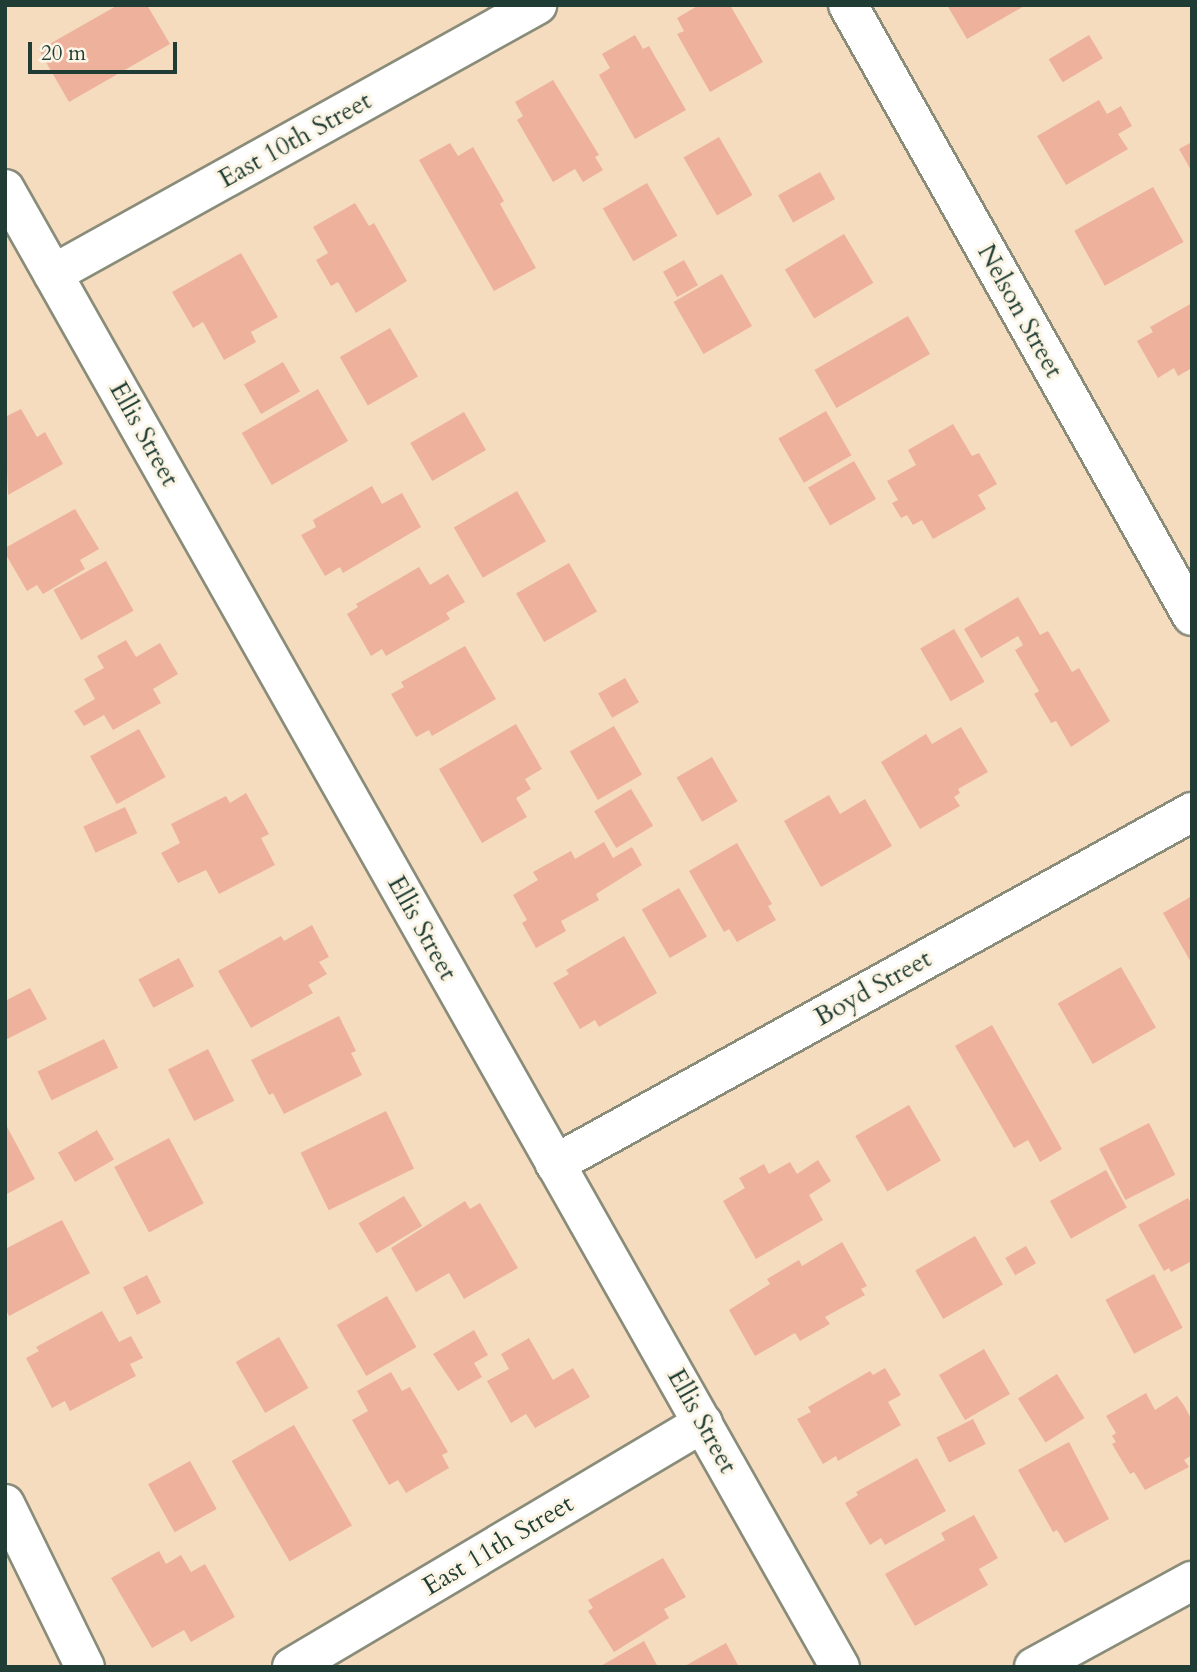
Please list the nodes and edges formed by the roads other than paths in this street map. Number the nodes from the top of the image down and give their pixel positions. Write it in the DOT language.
graph roads {
  1 [pos="537,5"];
  2 [pos="848,5"];
  3 [pos="5,189"];
  4 [pos="53,274"];
  5 [pos="1192,617"];
  6 [pos="1192,812"];
  7 [pos="555,1164"];
  8 [pos="703,1423"];
  9 [pos="5,1504"];
  10 [pos="1192,1581"];
  11 [pos="85,1667"];
  12 [pos="292,1667"];
  13 [pos="840,1667"];
  14 [pos="1034,1667"];
  1 -- 4 [label="street, East 10th Street"];
  2 -- 5 [label="street, Nelson Street"];
  3 -- 4 [label="street, Ellis Street"];
  4 -- 7 [label="street, Ellis Street"];
  6 -- 7 [label="street, Boyd Street"];
  7 -- 8 [label="street, Ellis Street"];
  8 -- 12 [label="street, East 11th Street"];
  8 -- 13 [label="street, Ellis Street"];
  9 -- 11 [label="street"];
  10 -- 14 [label="street"];
}
